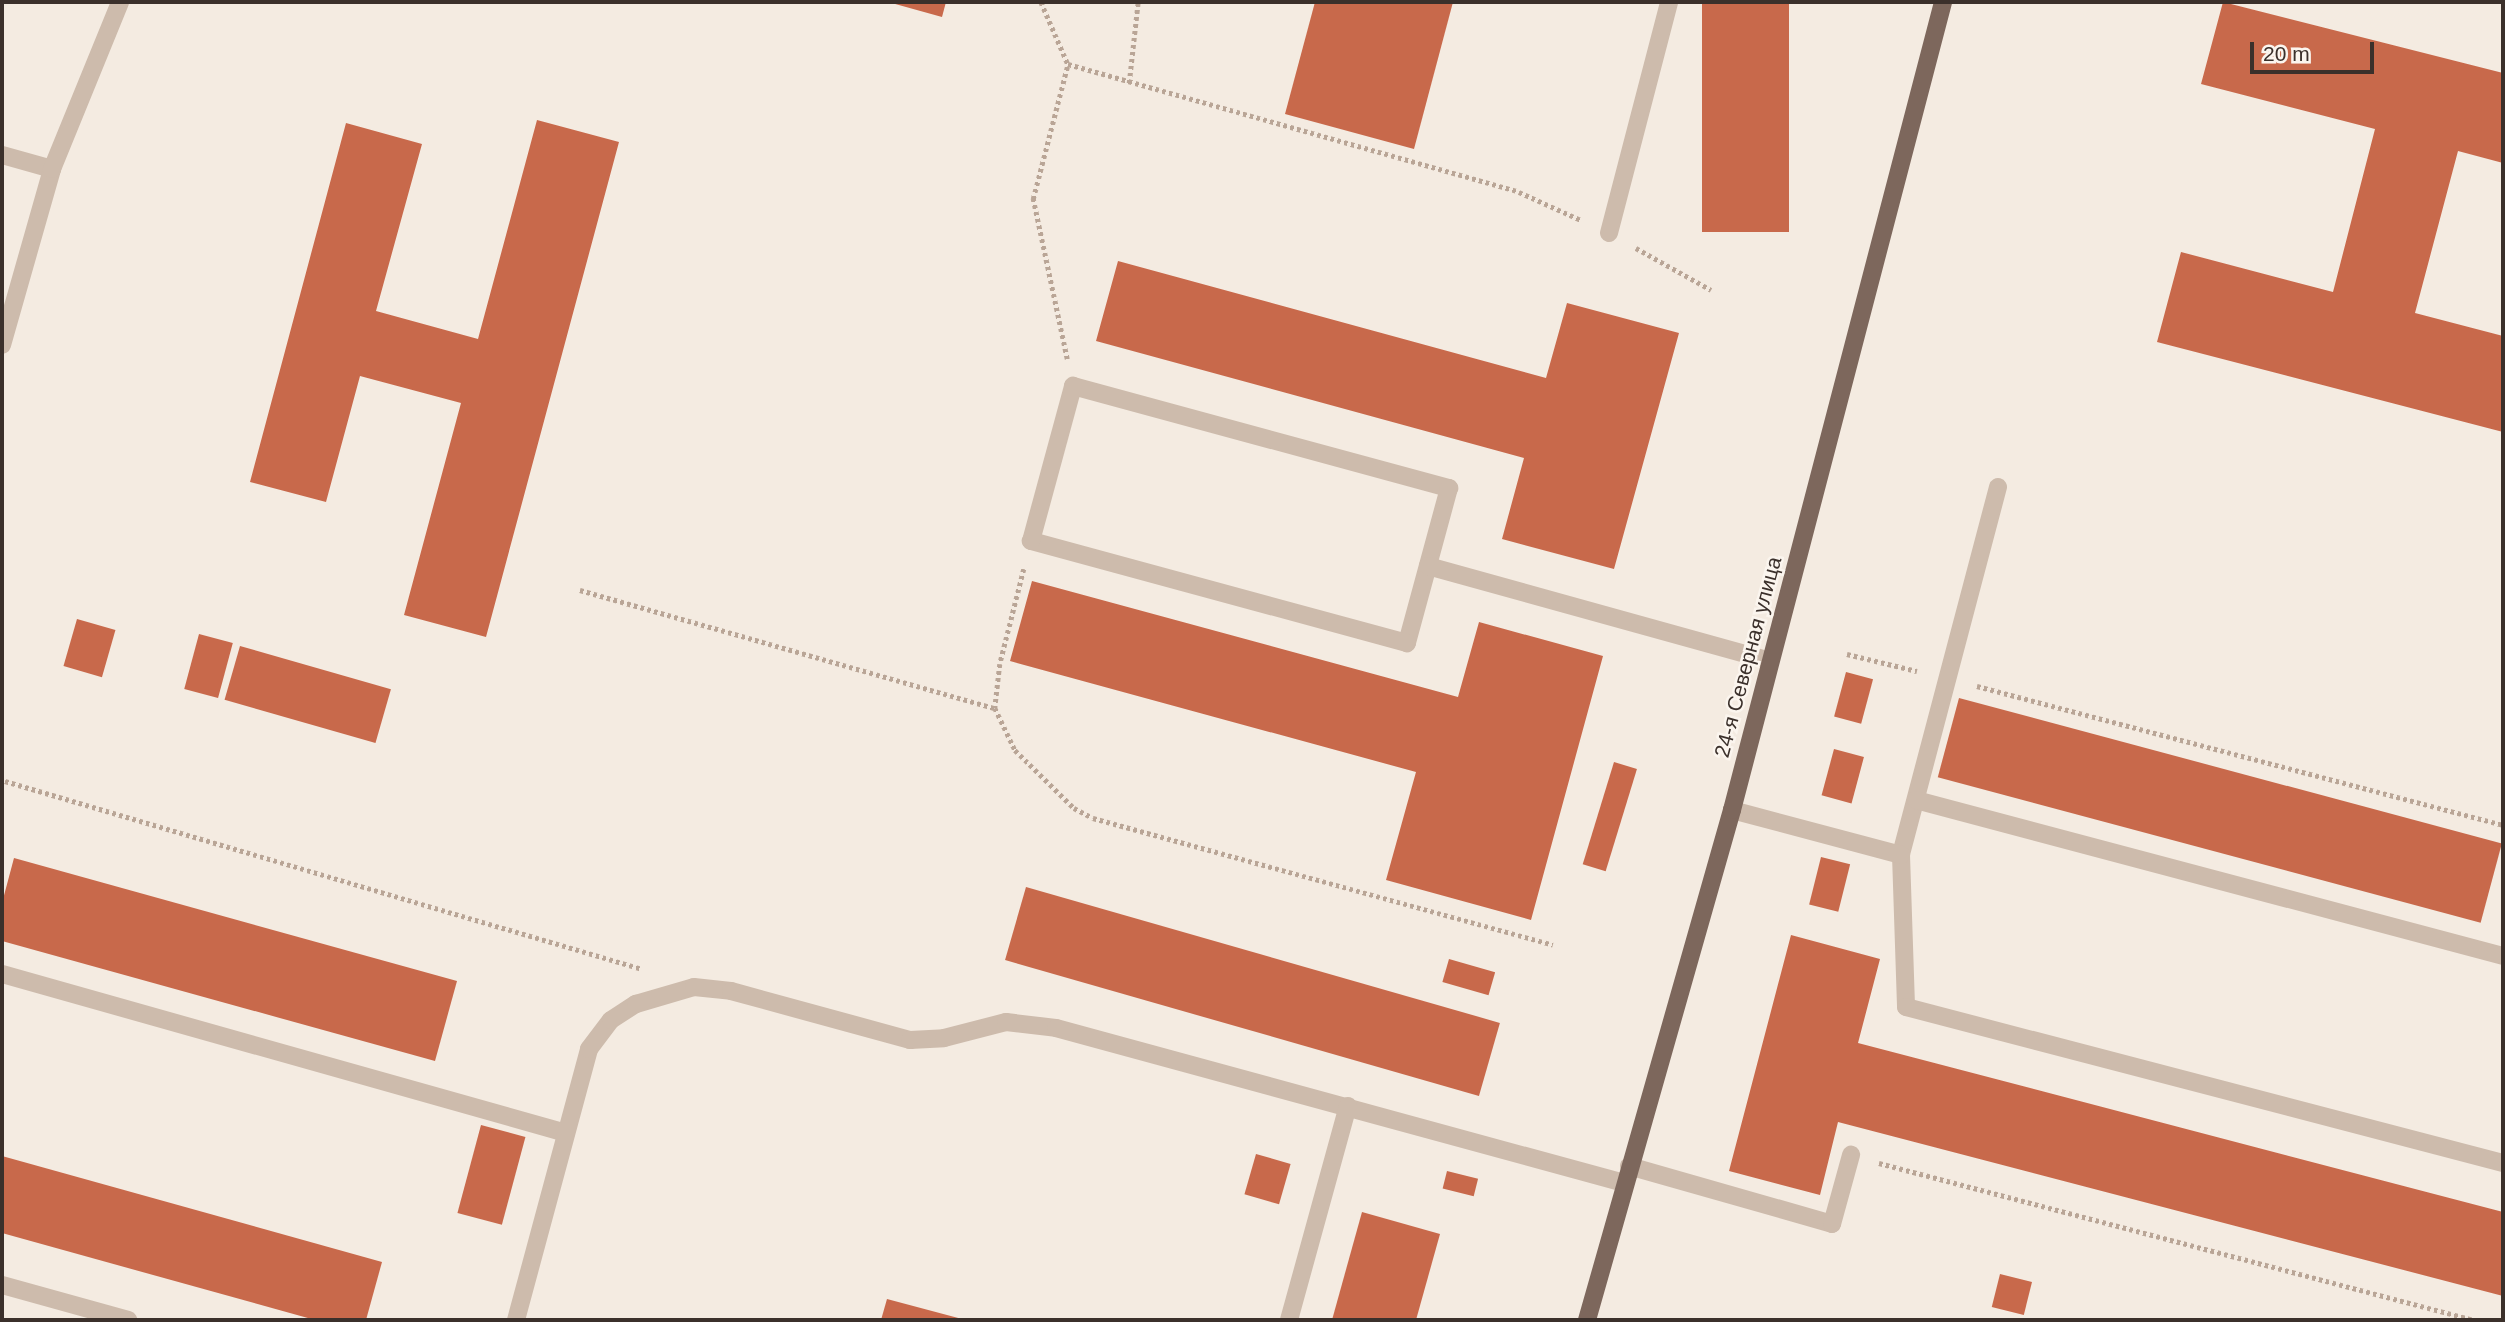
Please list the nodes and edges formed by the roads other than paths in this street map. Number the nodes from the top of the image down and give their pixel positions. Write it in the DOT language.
graph roads {
  1 [pos="120,2"];
  2 [pos="1669,2"];
  3 [pos="1943,2"];
  4 [pos="2,155"];
  5 [pos="52,169"];
  6 [pos="1609,233"];
  7 [pos="2,345"];
  8 [pos="1998,487"];
  9 [pos="1428,566"];
  10 [pos="1770,661"];
  11 [pos="1916,800"];
  12 [pos="1732,810"];
  13 [pos="1901,855"];
  14 [pos="2503,956"];
  15 [pos="2,974"];
  16 [pos="1348,1107"];
  17 [pos="566,1133"];
  18 [pos="1851,1155"];
  19 [pos="2503,1163"];
  20 [pos="1626,1174"];
  21 [pos="2,1285"];
  22 [pos="128,1320"];
  23 [pos="516,1320"];
  24 [pos="1289,1320"];
  25 [pos="1587,1320"];
  1 -- 5 [label="street"];
  2 -- 6 [label="street"];
  3 -- 10 [label="main road, 24-я Северная улица"];
  4 -- 5 [label="street"];
  5 -- 7 [label="street"];
  8 -- 11 [label="street"];
  9 -- 9 [label="street"];
  9 -- 10 [label="street"];
  10 -- 12 [label="main road, 24-я Северная улица"];
  11 -- 13 [label="street"];
  11 -- 14 [label="street"];
  12 -- 13 [label="street"];
  12 -- 20 [label="main road, 24-я Северная улица"];
  13 -- 19 [label="street"];
  15 -- 17 [label="street"];
  16 -- 17 [label="street"];
  16 -- 20 [label="street"];
  16 -- 24 [label="street"];
  17 -- 23 [label="street"];
  18 -- 20 [label="street"];
  20 -- 25 [label="main road, 24-я Северная улица"];
  21 -- 22 [label="street"];
}
